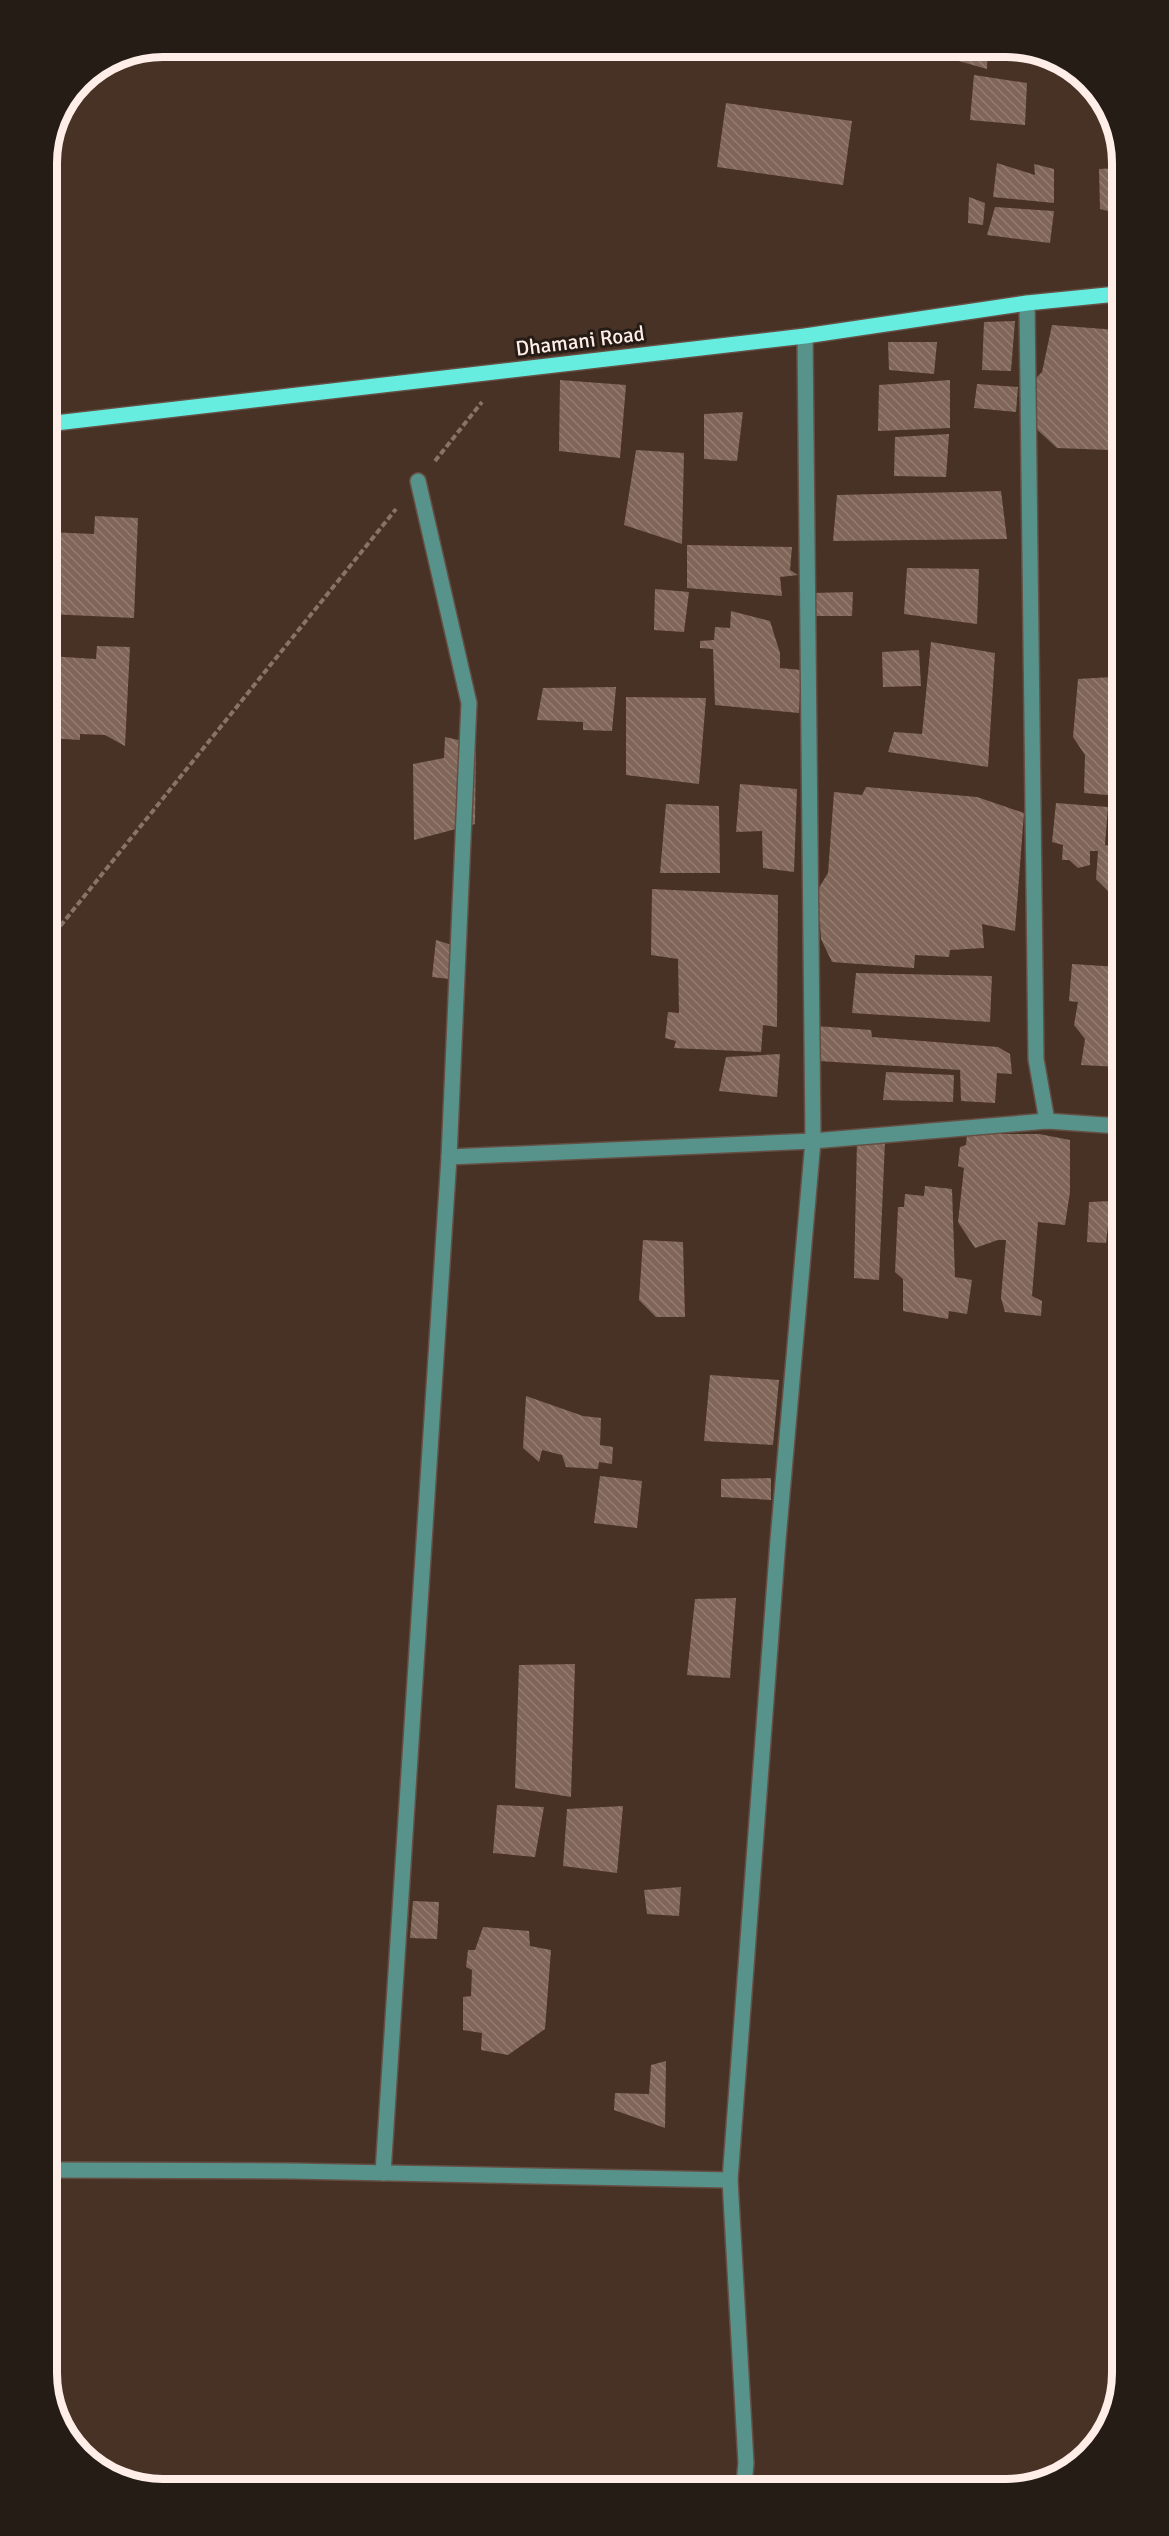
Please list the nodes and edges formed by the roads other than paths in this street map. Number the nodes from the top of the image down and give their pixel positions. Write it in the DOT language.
graph roads {
  1 [pos="1112,294"];
  2 [pos="1027,303"];
  3 [pos="806,336"];
  4 [pos="57,423"];
  5 [pos="418,481"];
  6 [pos="1047,1121"];
  7 [pos="1112,1126"];
  8 [pos="813,1141"];
  9 [pos="449,1157"];
  10 [pos="57,2170"];
  11 [pos="382,2174"];
  12 [pos="730,2180"];
  13 [pos="745,2479"];
  1 -- 2 [label="main road, Dhamani Road"];
  2 -- 3 [label="main road, Dhamani Road"];
  2 -- 6 [label="street"];
  3 -- 4 [label="main road, Dhamani Road"];
  3 -- 8 [label="street"];
  5 -- 9 [label="street"];
  6 -- 7 [label="street"];
  6 -- 8 [label="street"];
  8 -- 9 [label="street"];
  8 -- 12 [label="street"];
  9 -- 11 [label="street"];
  10 -- 11 [label="street"];
  11 -- 12 [label="street"];
  12 -- 13 [label="street"];
}
